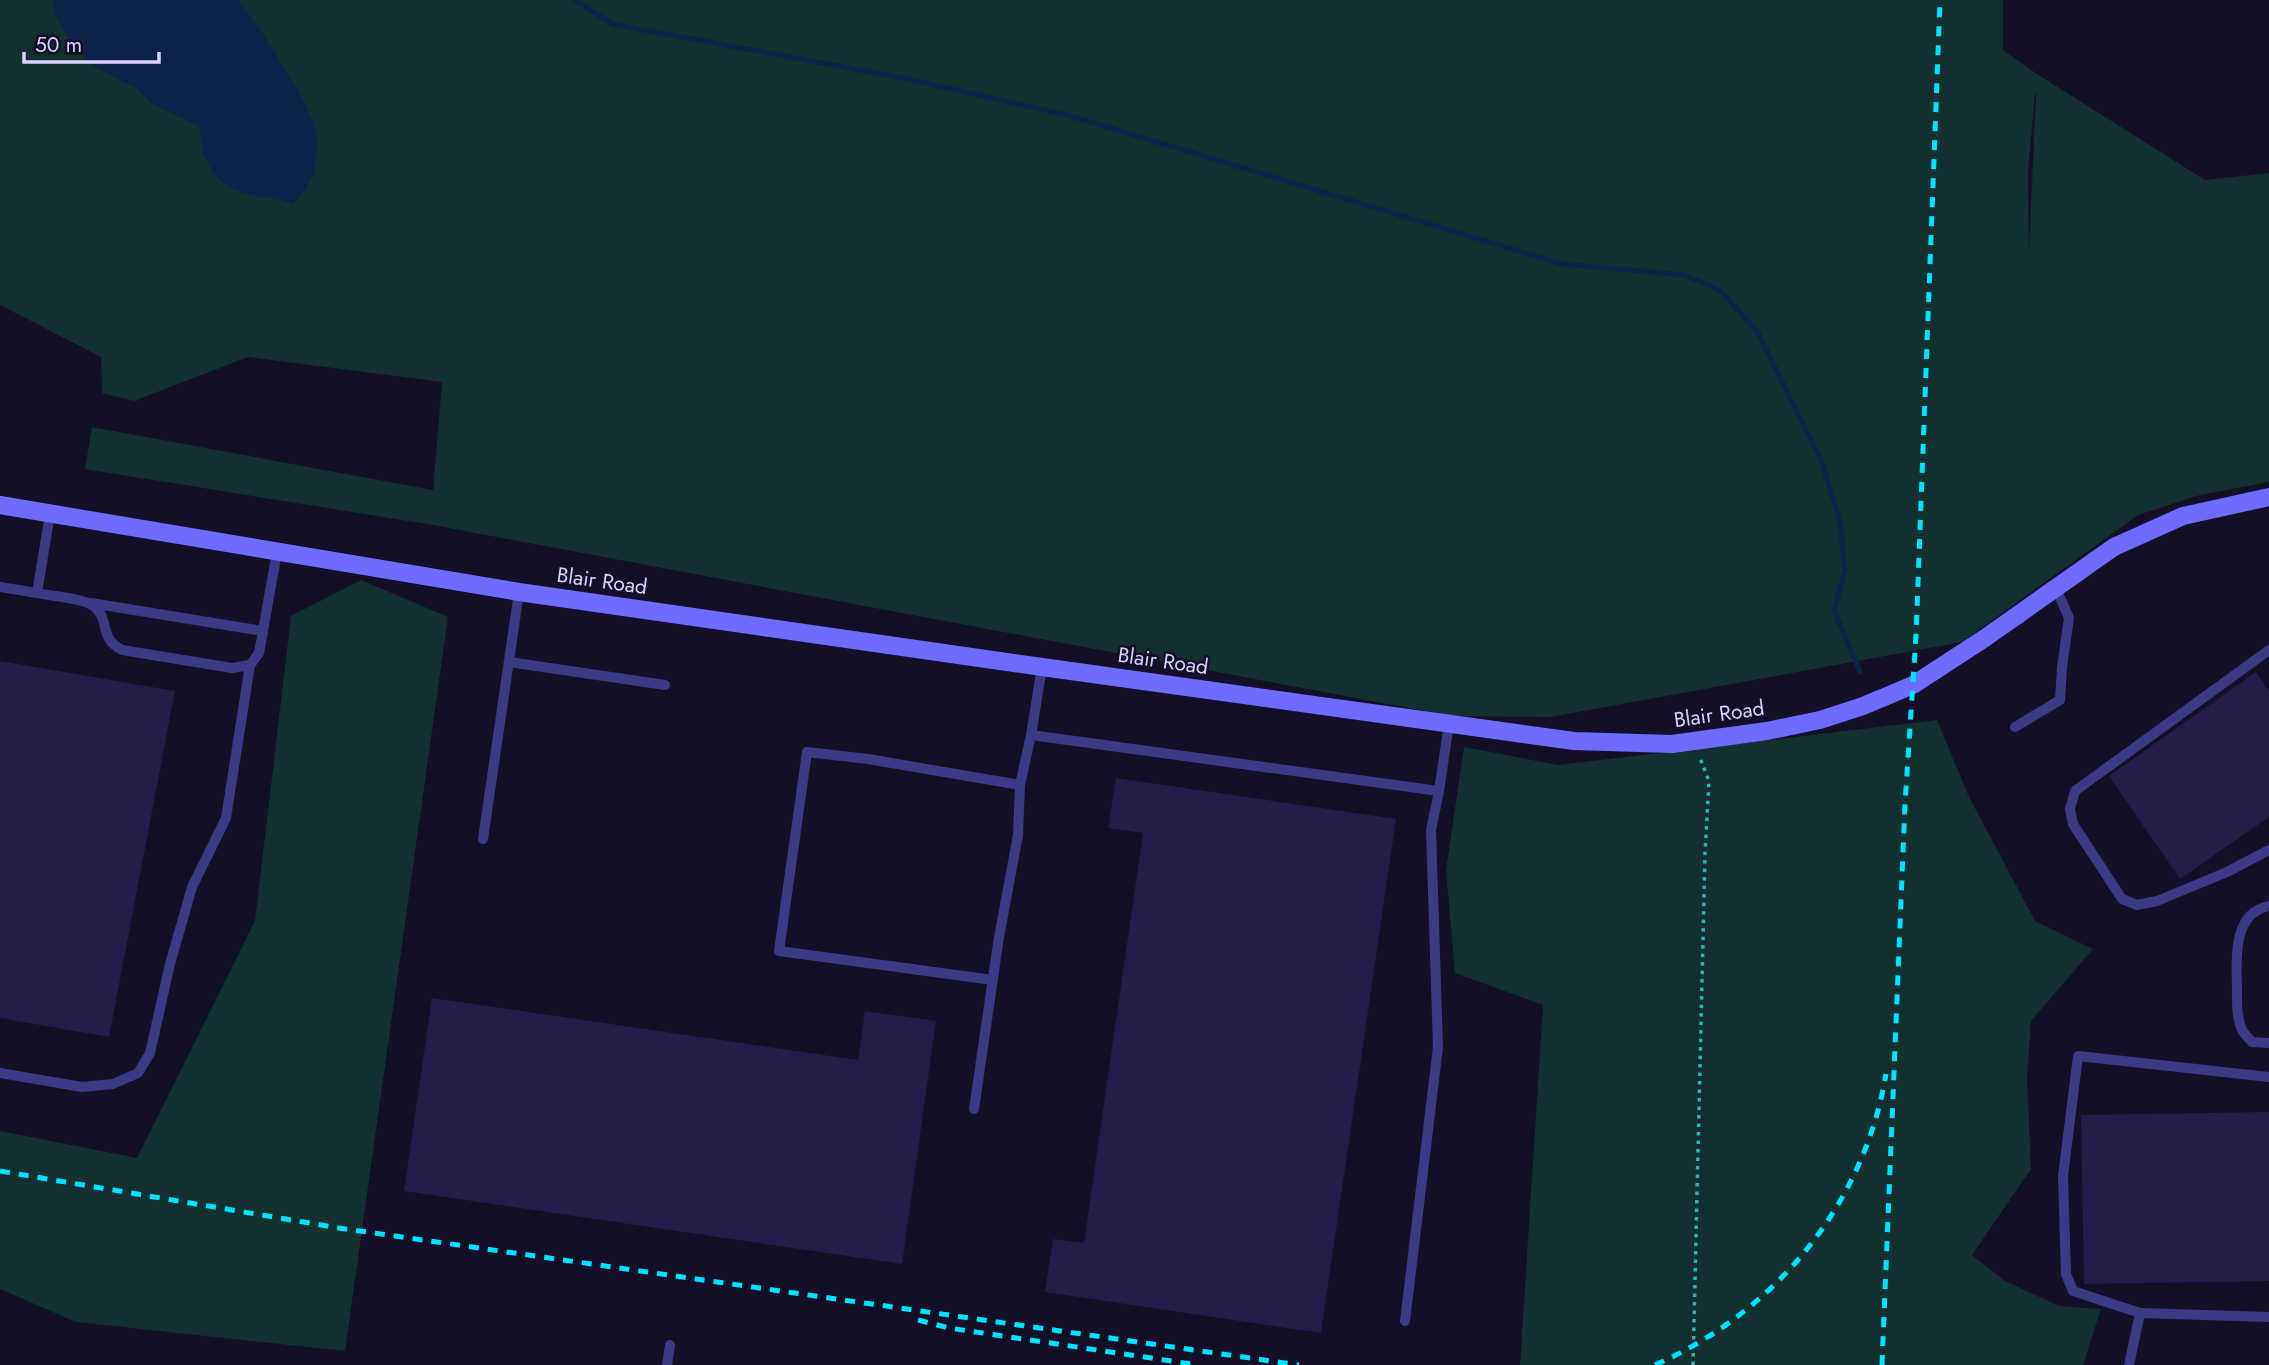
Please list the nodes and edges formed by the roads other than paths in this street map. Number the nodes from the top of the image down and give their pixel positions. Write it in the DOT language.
graph roads {
  1 [pos="2269,497"];
  2 [pos="0,505"];
  3 [pos="50,514"];
  4 [pos="277,552"];
  5 [pos="0,587"];
  6 [pos="2056,588"];
  7 [pos="519,592"];
  8 [pos="37,593"];
  9 [pos="90,603"];
  10 [pos="263,631"];
  11 [pos="2269,650"];
  12 [pos="509,662"];
  13 [pos="250,665"];
  14 [pos="1042,667"];
  15 [pos="664,685"];
  16 [pos="1449,724"];
  17 [pos="2015,727"];
  18 [pos="1031,735"];
  19 [pos="1020,785"];
  20 [pos="1439,791"];
  21 [pos="483,839"];
  22 [pos="2269,850"];
  23 [pos="2269,906"];
  24 [pos="993,979"];
  25 [pos="2269,1043"];
  26 [pos="0,1073"];
  27 [pos="2269,1077"];
  28 [pos="974,1109"];
  29 [pos="2140,1313"];
  30 [pos="2269,1317"];
  31 [pos="1405,1321"];
  32 [pos="670,1345"];
  33 [pos="667,1365"];
  34 [pos="2129,1365"];
  1 -- 6 [label="street, Blair Road"];
  2 -- 3 [label="street, Blair Road"];
  3 -- 4 [label="street, Blair Road"];
  3 -- 8 [label="lane"];
  4 -- 7 [label="street, Blair Road"];
  4 -- 10 [label="lane"];
  5 -- 8 [label="lane"];
  6 -- 16 [label="street, Blair Road"];
  6 -- 17 [label="lane"];
  7 -- 12 [label="lane"];
  7 -- 14 [label="street, Blair Road"];
  8 -- 9 [label="lane"];
  9 -- 10 [label="lane"];
  9 -- 13 [label="lane"];
  10 -- 13 [label="lane"];
  11 -- 22 [label="lane"];
  12 -- 15 [label="lane"];
  12 -- 21 [label="lane"];
  13 -- 26 [label="lane"];
  14 -- 16 [label="street, Blair Road"];
  14 -- 18 [label="lane"];
  16 -- 20 [label="lane"];
  18 -- 19 [label="lane"];
  18 -- 20 [label="lane"];
  19 -- 24 [label="lane"];
  19 -- 24 [label="lane"];
  20 -- 31 [label="lane"];
  23 -- 25 [label="lane"];
  24 -- 28 [label="lane"];
  27 -- 29 [label="lane"];
  29 -- 30 [label="lane"];
  29 -- 34 [label="lane"];
  32 -- 33 [label="lane"];
}
